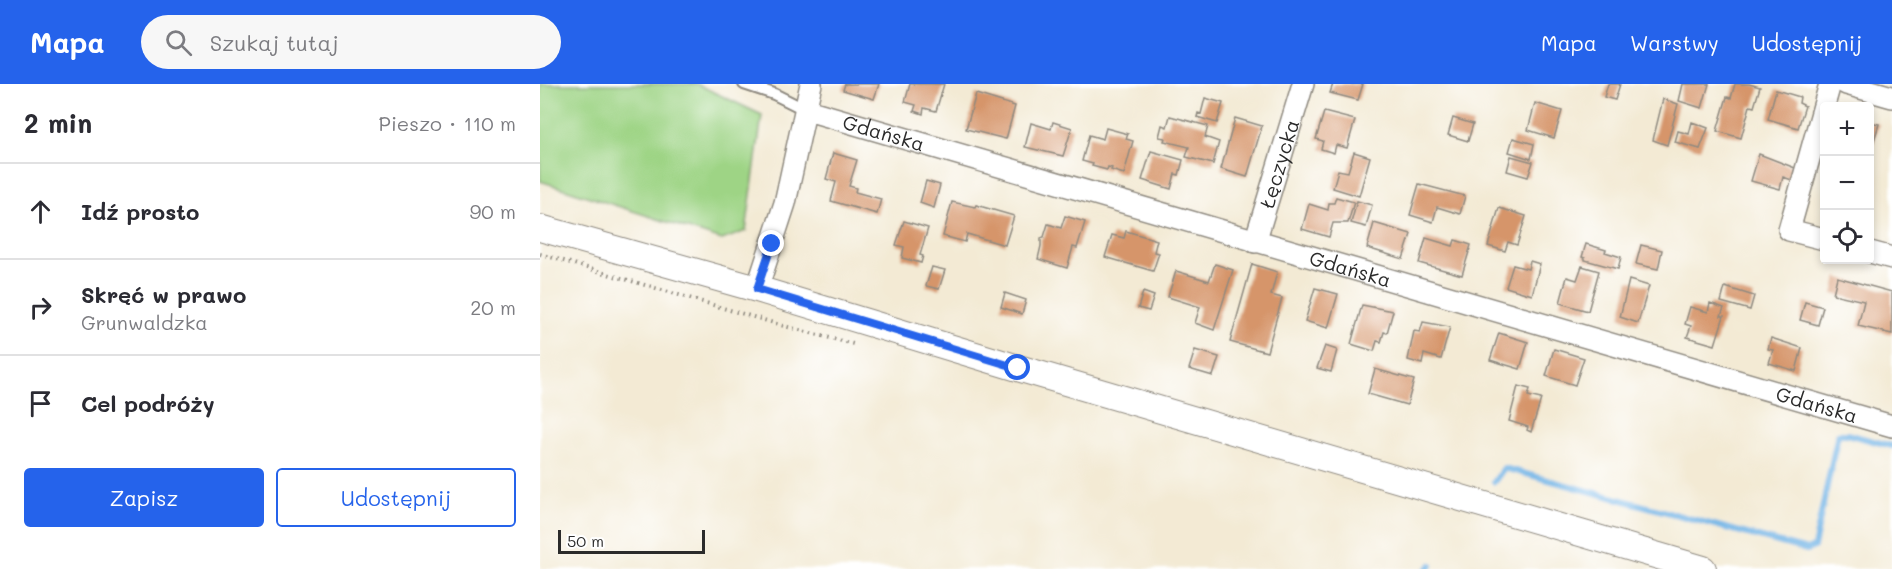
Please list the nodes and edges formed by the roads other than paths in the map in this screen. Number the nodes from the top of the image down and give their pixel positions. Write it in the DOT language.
graph roads {
  1 [pos="744,84"];
  2 [pos="811,84"];
  3 [pos="1303,84"];
  4 [pos="1830,84"];
  5 [pos="1846,84"];
  6 [pos="1892,98"];
  7 [pos="807,110"];
  8 [pos="540,228"];
  9 [pos="1820,239"];
  10 [pos="1255,242"];
  11 [pos="1874,253"];
  12 [pos="1892,258"];
  13 [pos="757,289"];
  14 [pos="1892,426"];
  15 [pos="1703,569"];
  1 -- 7 [label="lane"];
  2 -- 7 [label="street"];
  3 -- 10 [label="street, Łęczycka"];
  4 -- 9 [label="street"];
  5 -- 6 [label="street"];
  7 -- 10 [label="street, Gdańska"];
  7 -- 13 [label="street"];
  8 -- 13 [label="street"];
  10 -- 14 [label="street, Gdańska"];
  11 -- 12 [label="street"];
  13 -- 15 [label="street"];
}
